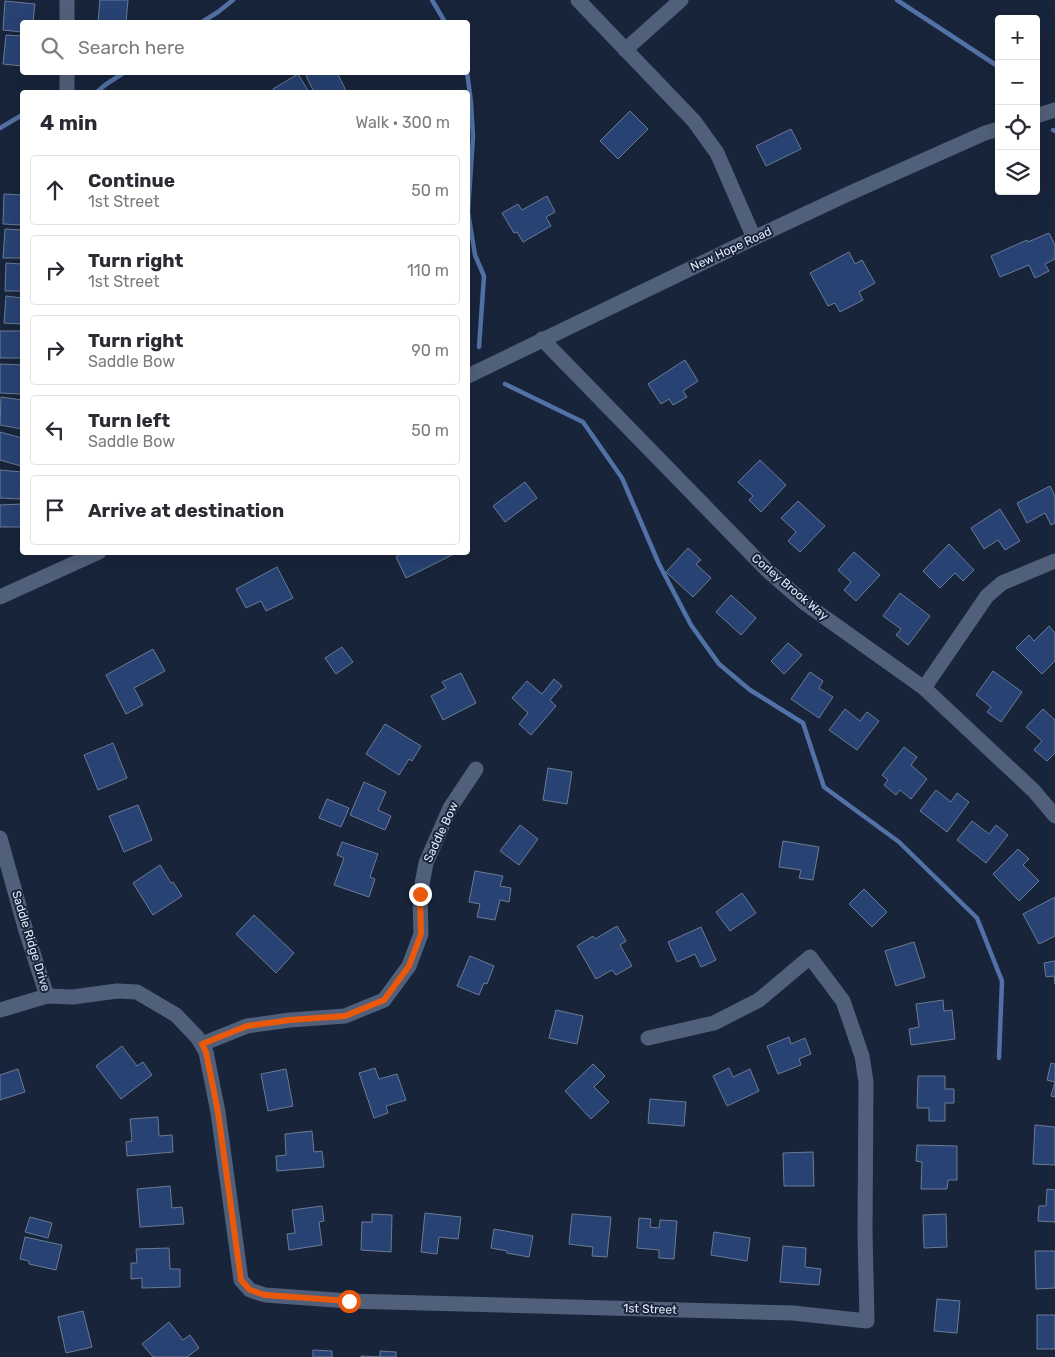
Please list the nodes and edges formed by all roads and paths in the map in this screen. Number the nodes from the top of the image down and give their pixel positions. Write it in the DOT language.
graph roads {
  1 [pos="68,0"];
  2 [pos="578,0"];
  3 [pos="681,0"];
  4 [pos="67,20"];
  5 [pos="625,50"];
  6 [pos="67,75"];
  7 [pos="67,90"];
  8 [pos="1055,110"];
  9 [pos="1040,115"];
  10 [pos="995,130"];
  11 [pos="754,238"];
  12 [pos="542,339"];
  13 [pos="470,375"];
  14 [pos="86,555"];
  15 [pos="72,558"];
  16 [pos="1055,561"];
  17 [pos="0,598"];
  18 [pos="924,688"];
  19 [pos="476,769"];
  20 [pos="1055,816"];
  21 [pos="0,838"];
  22 [pos="97,994"];
  23 [pos="47,996"];
  24 [pos="0,1010"];
  25 [pos="648,1038"];
  26 [pos="202,1044"];
  1 -- 4 [label="street"];
  2 -- 5 [label="street"];
  3 -- 5 [label="street"];
  5 -- 11 [label="street"];
  6 -- 7 [label="street"];
  8 -- 9 [label="street"];
  10 -- 11 [label="street, New Hope Road"];
  11 -- 12 [label="street, New Hope Road"];
  12 -- 13 [label="street, New Hope Road"];
  12 -- 18 [label="street, Corley Brook Way"];
  14 -- 15 [label="street"];
  15 -- 17 [label="street"];
  16 -- 18 [label="street"];
  18 -- 20 [label="street, Corley Brook Way"];
  19 -- 26 [label="street, Saddle Bow"];
  21 -- 23 [label="street, Saddle Ridge Drive"];
  22 -- 23 [label="street, Saddle Ridge Drive"];
  22 -- 26 [label="street, 1st Street"];
  23 -- 24 [label="street"];
  25 -- 26 [label="street, 1st Street"];
}
